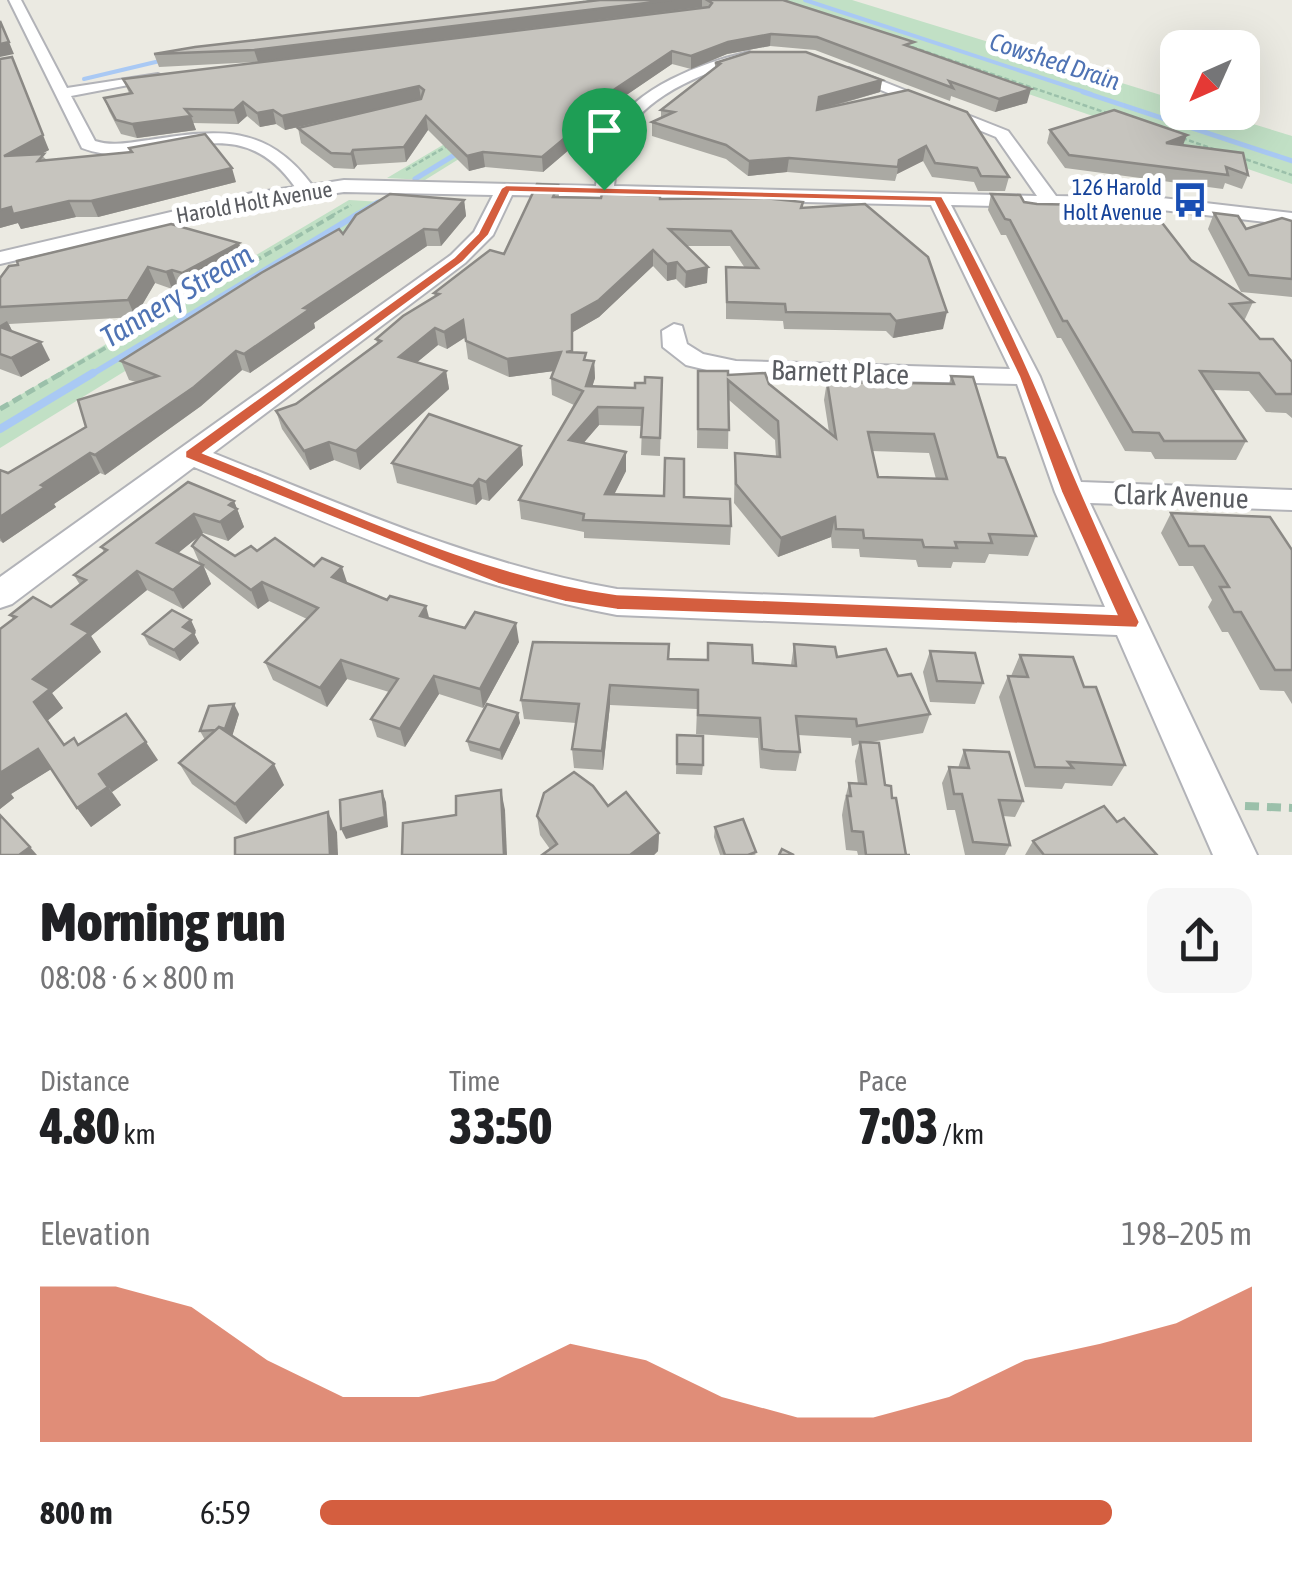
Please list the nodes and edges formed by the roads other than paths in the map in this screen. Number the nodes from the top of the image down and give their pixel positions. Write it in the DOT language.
graph roads {
  1 [pos="15,0"];
  2 [pos="770,54"];
  3 [pos="836,66"];
  4 [pos="169,77"];
  5 [pos="61,93"];
  6 [pos="907,94"];
  7 [pos="875,103"];
  8 [pos="292,136"];
  9 [pos="262,144"];
  10 [pos="506,188"];
  11 [pos="306,190"];
  12 [pos="604,190"];
  13 [pos="938,199"];
  14 [pos="1050,201"];
  15 [pos="1292,218"];
  16 [pos="0,258"];
  17 [pos="674,331"];
  18 [pos="1027,377"];
  19 [pos="191,454"];
  20 [pos="1070,492"];
  21 [pos="1292,500"];
  22 [pos="0,595"];
  23 [pos="1130,622"];
  24 [pos="1235,855"];
  1 -- 5 [label="street"];
  2 -- 12 [label="street"];
  3 -- 6 [label="street"];
  4 -- 5 [label="street"];
  5 -- 9 [label="street"];
  6 -- 7 [label="street"];
  6 -- 14 [label="street"];
  8 -- 9 [label="street"];
  9 -- 11 [label="street"];
  10 -- 11 [label="street, Harold Holt Avenue"];
  10 -- 12 [label="street, Harold Holt Avenue"];
  10 -- 19 [label="street"];
  11 -- 16 [label="street, Harold Holt Avenue"];
  12 -- 13 [label="street, Harold Holt Avenue"];
  13 -- 14 [label="street, Harold Holt Avenue"];
  13 -- 18 [label="street"];
  14 -- 15 [label="street, Harold Holt Avenue"];
  17 -- 18 [label="street, Barnett Place"];
  18 -- 20 [label="street"];
  19 -- 22 [label="street"];
  19 -- 23 [label="street"];
  20 -- 21 [label="street, Clark Avenue"];
  20 -- 23 [label="street"];
  23 -- 24 [label="street"];
}
